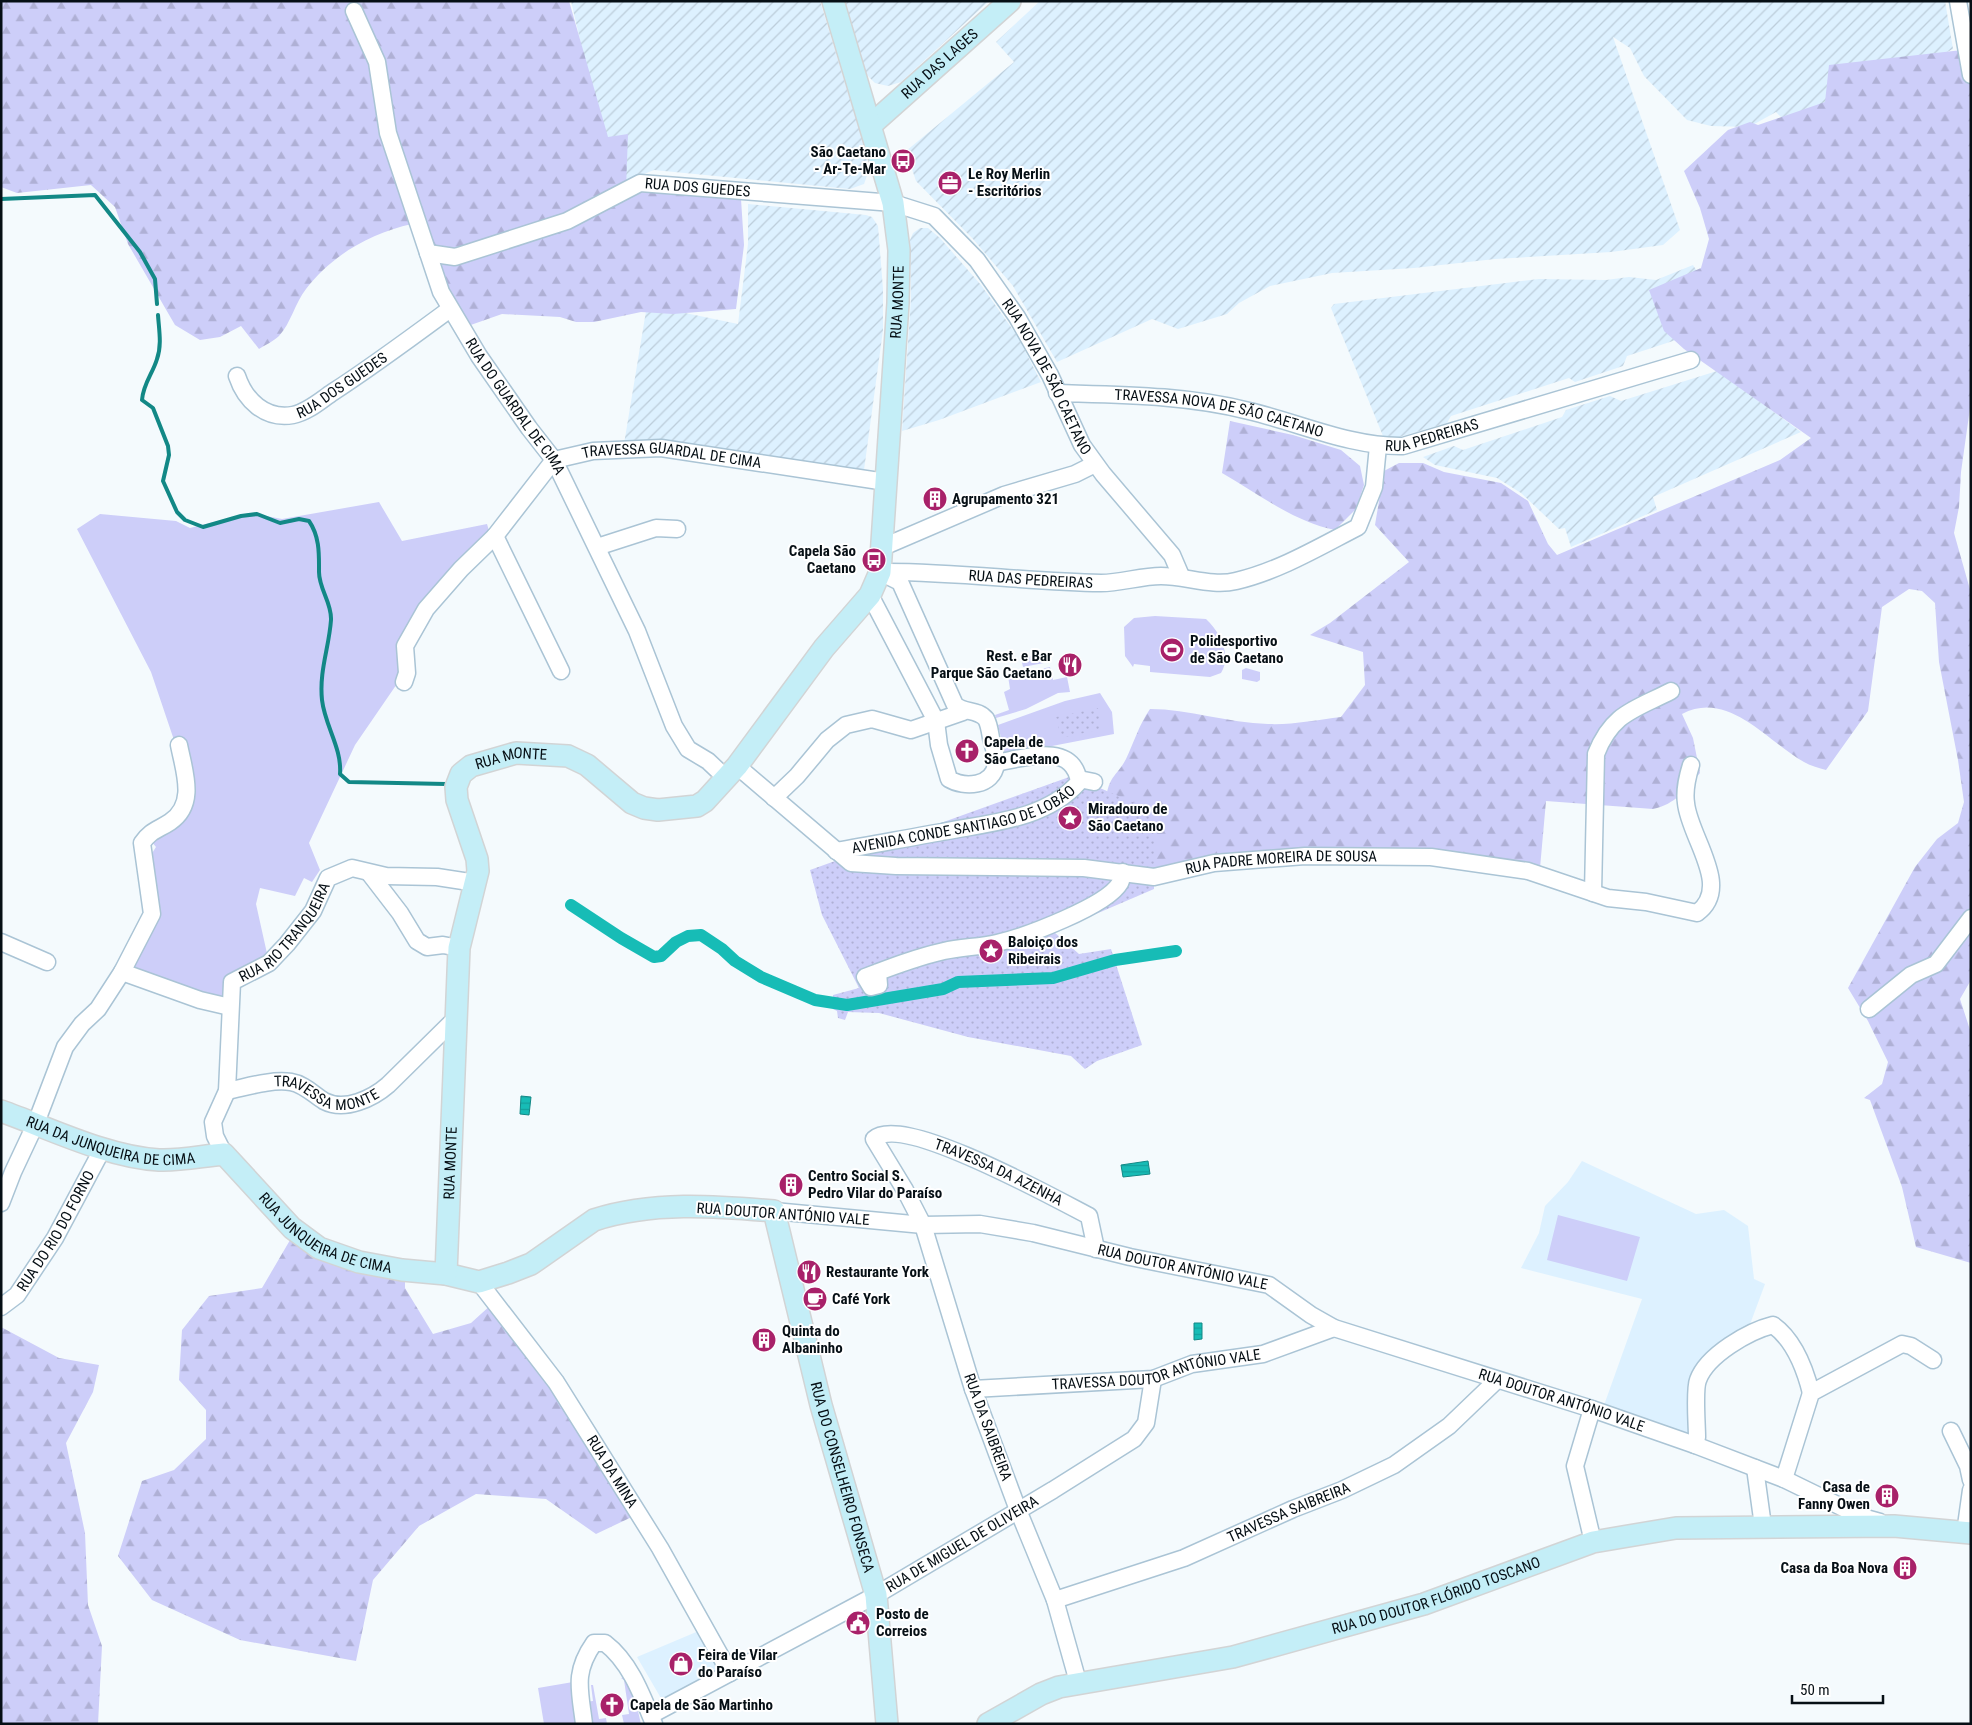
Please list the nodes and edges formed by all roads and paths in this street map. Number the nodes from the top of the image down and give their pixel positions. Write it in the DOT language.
graph roads {
  1 [pos="833,1"];
  2 [pos="1010,1"];
  3 [pos="1958,1"];
  4 [pos="354,11"];
  5 [pos="1971,75"];
  6 [pos="871,125"];
  7 [pos="893,203"];
  8 [pos="428,253"];
  9 [pos="450,308"];
  10 [pos="1691,360"];
  11 [pos="237,376"];
  12 [pos="1057,392"];
  13 [pos="1378,446"];
  14 [pos="554,460"];
  15 [pos="1095,464"];
  16 [pos="886,482"];
  17 [pos="678,529"];
  18 [pos="494,536"];
  19 [pos="597,547"];
  20 [pos="883,547"];
  21 [pos="880,572"];
  22 [pos="1181,576"];
  23 [pos="870,595"];
  24 [pos="561,671"];
  25 [pos="404,682"];
  26 [pos="1671,691"];
  27 [pos="963,712"];
  28 [pos="936,721"];
  29 [pos="179,745"];
  30 [pos="996,763"];
  31 [pos="1691,765"];
  32 [pos="732,772"];
  33 [pos="774,798"];
  34 [pos="836,851"];
  35 [pos="1123,872"];
  36 [pos="370,874"];
  37 [pos="476,883"];
  38 [pos="1593,893"];
  39 [pos="1971,918"];
  40 [pos="1,942"];
  41 [pos="459,948"];
  42 [pos="47,962"];
  43 [pos="122,972"];
  44 [pos="878,972"];
  45 [pos="230,1007"];
  46 [pos="1869,1009"];
  47 [pos="455,1019"];
  48 [pos="227,1091"];
  49 [pos="1,1110"];
  50 [pos="36,1123"];
  51 [pos="874,1139"];
  52 [pos="103,1148"];
  53 [pos="224,1154"];
  54 [pos="1,1203"];
  55 [pos="774,1211"];
  56 [pos="923,1225"];
  57 [pos="1096,1249"];
  58 [pos="446,1274"];
  59 [pos="479,1282"];
  60 [pos="1,1307"];
  61 [pos="1334,1328"];
  62 [pos="1933,1360"];
  63 [pos="1153,1379"];
  64 [pos="1497,1380"];
  65 [pos="973,1388"];
  66 [pos="1810,1393"];
  67 [pos="1592,1409"];
  68 [pos="1951,1431"];
  69 [pos="1695,1445"];
  70 [pos="1755,1468"];
  71 [pos="1784,1479"];
  72 [pos="1971,1480"];
  73 [pos="1971,1490"];
  74 [pos="1018,1510"];
  75 [pos="1763,1526"];
  76 [pos="1894,1526"];
  77 [pos="1968,1533"];
  78 [pos="1593,1542"];
  79 [pos="876,1595"];
  80 [pos="1055,1600"];
  81 [pos="730,1673"];
  82 [pos="1078,1682"];
  83 [pos="652,1719"];
  84 [pos="584,1724"];
  85 [pos="887,1724"];
  86 [pos="988,1724"];
  1 -- 6 [label="main road, RUA MONTE"];
  2 -- 6 [label="main road, RUA DAS LAGES"];
  3 -- 5 [label="street"];
  4 -- 8 [label="street, RUA DO GUARDAL DE CIMA"];
  6 -- 7 [label="main road, RUA MONTE"];
  7 -- 8 [label="street, RUA DOS GUEDES"];
  7 -- 12 [label="street, RUA NOVA DE SÃO CAETANO"];
  7 -- 16 [label="main road, RUA MONTE"];
  8 -- 9 [label="street, RUA DO GUARDAL DE CIMA"];
  9 -- 11 [label="street, RUA DOS GUEDES"];
  9 -- 14 [label="street, RUA DO GUARDAL DE CIMA"];
  10 -- 13 [label="street, RUA PEDREIRAS"];
  12 -- 13 [label="street, TRAVESSA NOVA DE SÃO CAETANO"];
  12 -- 15 [label="street, RUA NOVA DE SÃO CAETANO"];
  13 -- 22 [label="street, RUA PEDREIRAS"];
  14 -- 16 [label="street, TRAVESSA GUARDAL DE CIMA"];
  14 -- 18 [label="street"];
  14 -- 19 [label="street, RUA DO GUARDAL DE CIMA"];
  15 -- 20 [label="street"];
  15 -- 22 [label="street, RUA NOVA DE SÃO CAETANO"];
  16 -- 20 [label="main road, RUA MONTE"];
  17 -- 19 [label="street"];
  18 -- 24 [label="street"];
  18 -- 25 [label="street"];
  19 -- 32 [label="street, RUA DO GUARDAL DE CIMA"];
  20 -- 21 [label="main road, RUA MONTE"];
  21 -- 22 [label="street, RUA DAS PEDREIRAS"];
  21 -- 23 [label="main road, RUA MONTE"];
  21 -- 27 [label="street"];
  23 -- 28 [label="street"];
  23 -- 32 [label="main road, RUA MONTE"];
  26 -- 38 [label="street"];
  27 -- 28 [label="street"];
  27 -- 30 [label="street"];
  28 -- 30 [label="street"];
  28 -- 33 [label="street"];
  29 -- 43 [label="street"];
  30 -- 34 [label="street, AVENIDA CONDE SANTIAGO DE LOBÃO"];
  31 -- 38 [label="street, RUA PADRE MOREIRA DE SOUSA"];
  32 -- 33 [label="street, RUA PADRE MOREIRA DE SOUSA"];
  32 -- 37 [label="main road, RUA MONTE"];
  33 -- 34 [label="street, RUA PADRE MOREIRA DE SOUSA"];
  34 -- 35 [label="street, RUA PADRE MOREIRA DE SOUSA"];
  35 -- 38 [label="street, RUA PADRE MOREIRA DE SOUSA"];
  35 -- 44 [label="street"];
  36 -- 37 [label="street, RUA RIO TRANQUEIRA"];
  36 -- 41 [label="street"];
  36 -- 45 [label="street, RUA RIO TRANQUEIRA"];
  37 -- 41 [label="main road, RUA MONTE"];
  39 -- 46 [label="street"];
  40 -- 42 [label="street"];
  41 -- 47 [label="main road, RUA MONTE"];
  43 -- 45 [label="street"];
  43 -- 50 [label="street"];
  45 -- 48 [label="street, RUA RIO TRANQUEIRA"];
  47 -- 48 [label="street, TRAVESSA MONTE"];
  47 -- 58 [label="main road, RUA MONTE"];
  48 -- 53 [label="street, RUA RIO TRANQUEIRA"];
  49 -- 50 [label="main road, RUA DA JUNQUEIRA DE CIMA"];
  50 -- 52 [label="main road, RUA DA JUNQUEIRA DE CIMA"];
  50 -- 54 [label="street"];
  51 -- 56 [label="street, RUA DA SAIBREIRA"];
  51 -- 57 [label="street, TRAVESSA DA AZENHA"];
  52 -- 53 [label="main road, RUA DA JUNQUEIRA DE CIMA"];
  52 -- 60 [label="street, RUA DO RIO DO FORNO"];
  53 -- 58 [label="main road, RUA JUNQUEIRA DE CIMA"];
  55 -- 56 [label="street, RUA DOUTOR ANTÓNIO VALE"];
  55 -- 59 [label="main road, RUA DOUTOR ANTÓNIO VALE"];
  55 -- 79 [label="main road, RUA DO CONSELHEIRO FONSECA"];
  56 -- 57 [label="street, RUA DOUTOR ANTÓNIO VALE"];
  56 -- 65 [label="street, RUA DA SAIBREIRA"];
  57 -- 61 [label="street, RUA DOUTOR ANTÓNIO VALE"];
  58 -- 59 [label="main road"];
  59 -- 81 [label="street, RUA DA MINA"];
  61 -- 63 [label="street, TRAVESSA DOUTOR ANTÓNIO VALE"];
  61 -- 64 [label="street, RUA DOUTOR ANTÓNIO VALE"];
  62 -- 66 [label="street"];
  63 -- 65 [label="street, TRAVESSA DOUTOR ANTÓNIO VALE"];
  63 -- 74 [label="street, RUA DE MIGUEL DE OLIVEIRA"];
  64 -- 67 [label="street, RUA DOUTOR ANTÓNIO VALE"];
  64 -- 80 [label="street, TRAVESSA SAIBREIRA"];
  65 -- 74 [label="street, RUA DA SAIBREIRA"];
  66 -- 69 [label="street"];
  66 -- 71 [label="street"];
  67 -- 69 [label="street, RUA DOUTOR ANTÓNIO VALE"];
  67 -- 78 [label="street"];
  68 -- 72 [label="street"];
  69 -- 70 [label="street, RUA DOUTOR ANTÓNIO VALE"];
  70 -- 71 [label="street, RUA DOUTOR ANTÓNIO VALE"];
  70 -- 75 [label="street"];
  71 -- 76 [label="street, RUA DOUTOR ANTÓNIO VALE"];
  73 -- 77 [label="street"];
  74 -- 79 [label="street, RUA DE MIGUEL DE OLIVEIRA"];
  74 -- 80 [label="street, RUA DA SAIBREIRA"];
  75 -- 76 [label="main road, RUA DO DOUTOR FLÓRIDO TOSCANO"];
  75 -- 78 [label="main road, RUA DO DOUTOR FLÓRIDO TOSCANO"];
  76 -- 77 [label="main road, RUA DO DOUTOR FLÓRIDO TOSCANO"];
  78 -- 82 [label="main road, RUA DO DOUTOR FLÓRIDO TOSCANO"];
  79 -- 81 [label="street, RUA DE MIGUEL DE OLIVEIRA"];
  79 -- 85 [label="main road, RUA DO CONSELHEIRO FONSECA"];
  80 -- 82 [label="street, RUA DA SAIBREIRA"];
  81 -- 83 [label="street, RUA DE MIGUEL DE OLIVEIRA"];
  82 -- 86 [label="main road, RUA DO DOUTOR FLÓRIDO TOSCANO"];
  83 -- 84 [label="street"];
}
